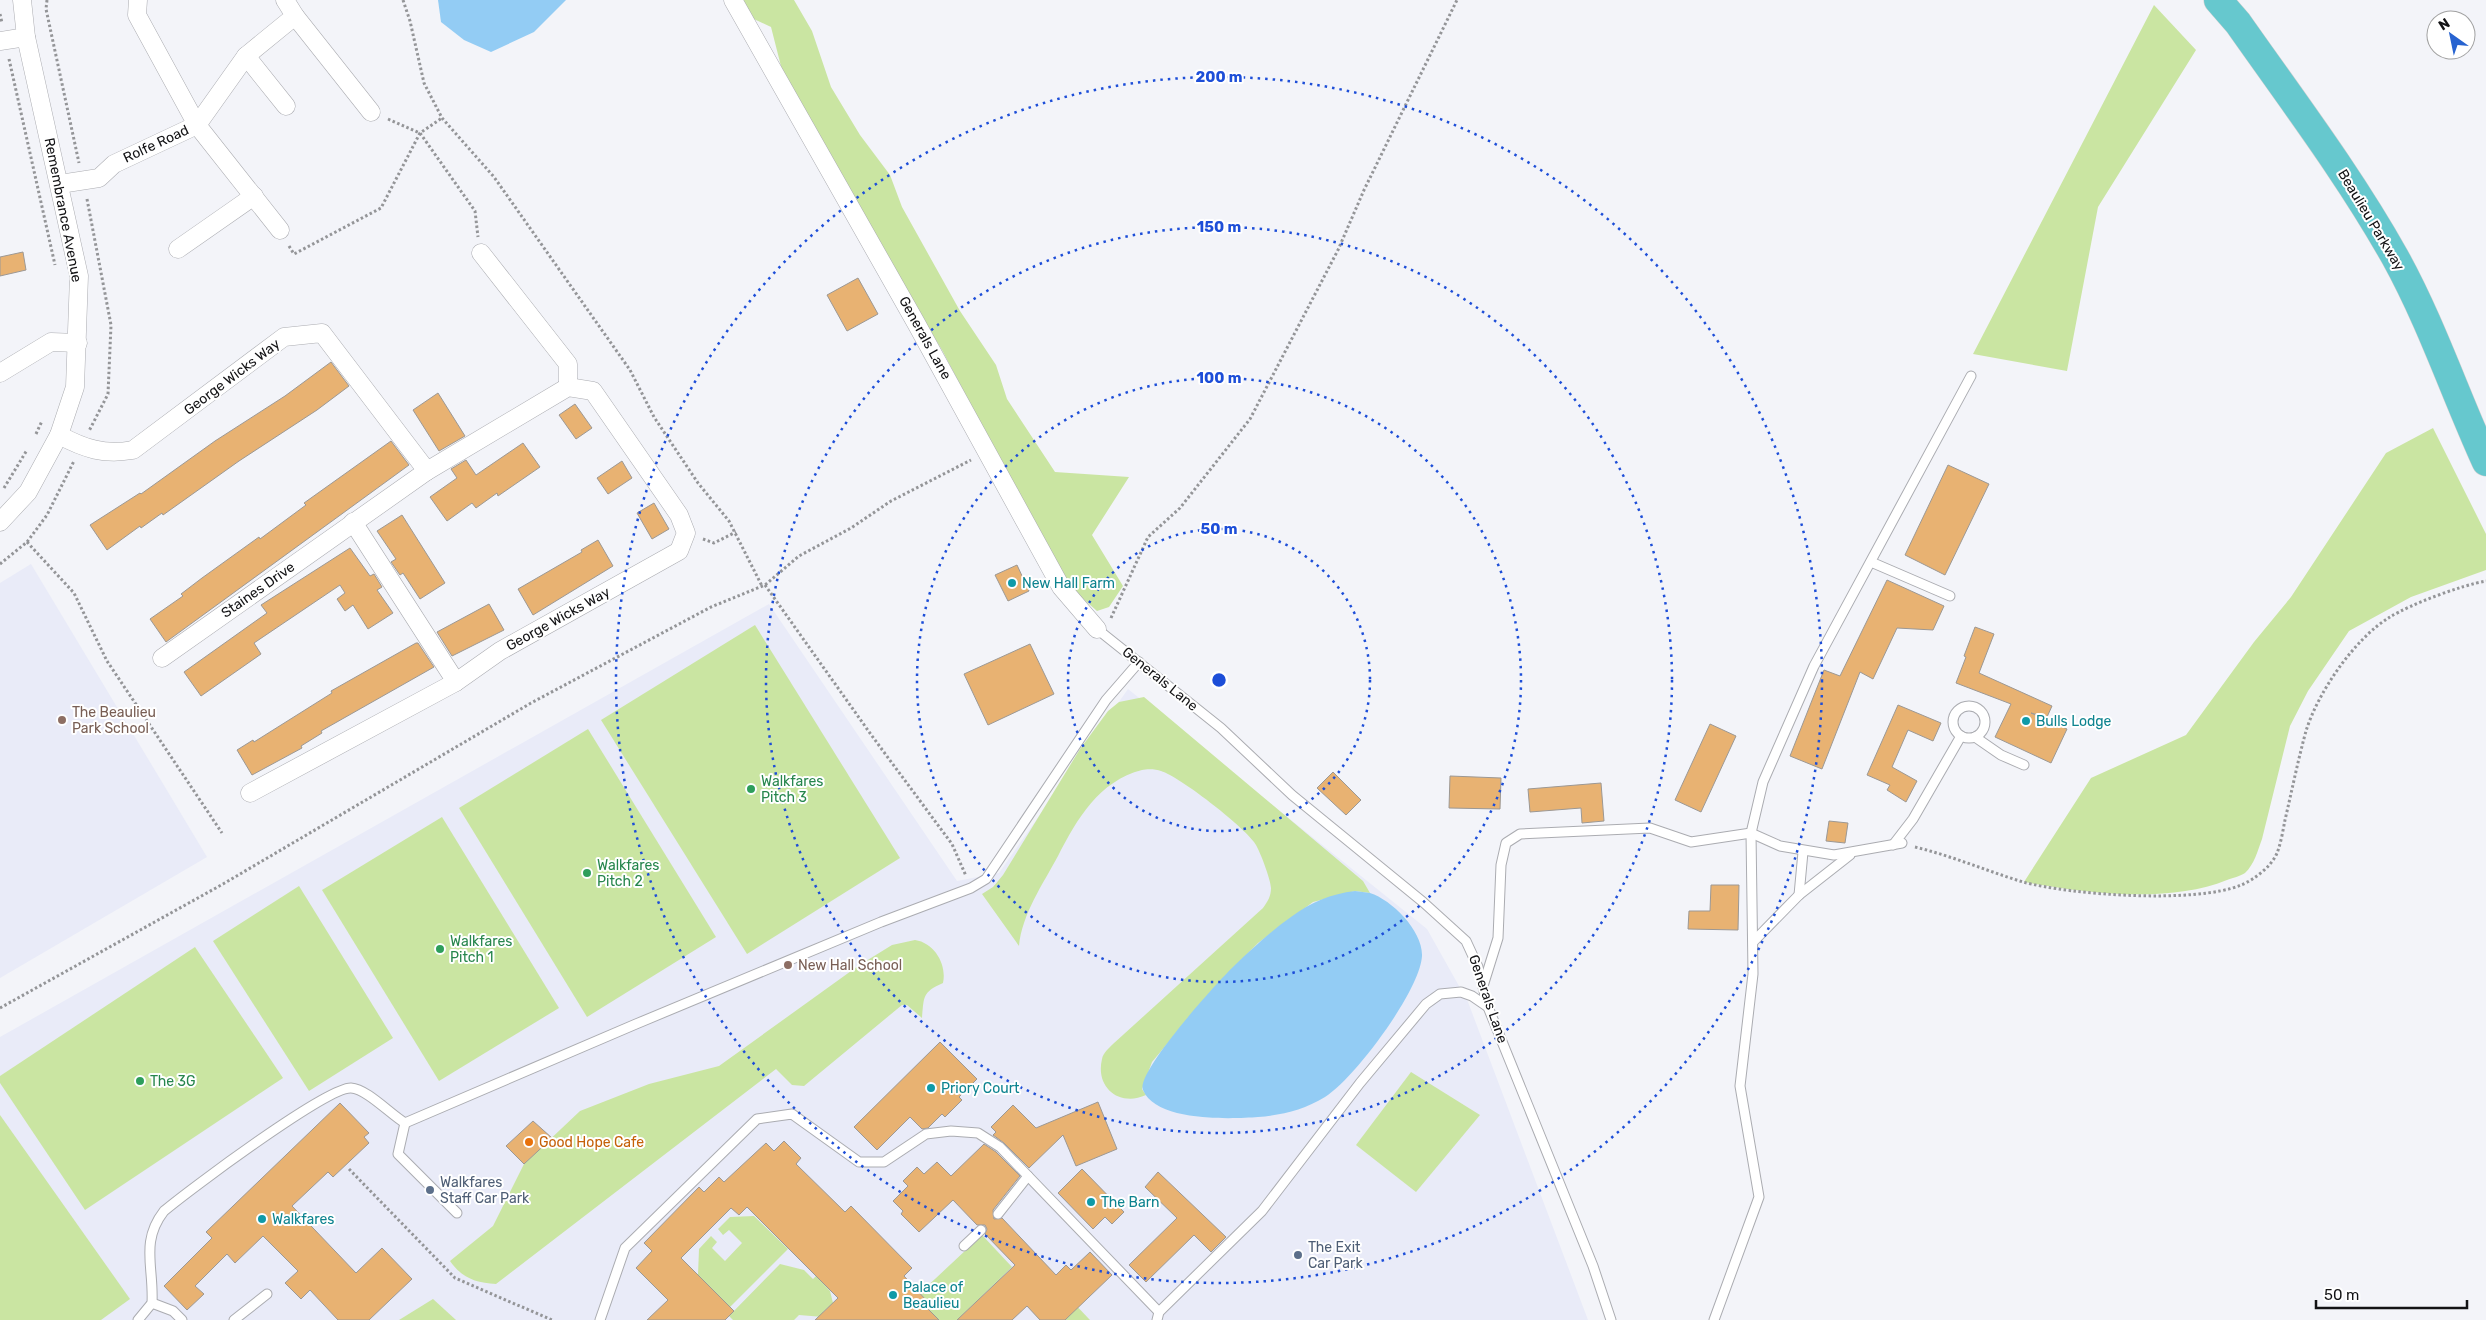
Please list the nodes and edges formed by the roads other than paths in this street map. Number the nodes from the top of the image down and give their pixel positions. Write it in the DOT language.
graph roads {
  1 [pos="22,0"];
  2 [pos="138,0"];
  3 [pos="285,0"];
  4 [pos="733,0"];
  5 [pos="2218,0"];
  6 [pos="296,16"];
  7 [pos="26,37"];
  8 [pos="2,41"];
  9 [pos="246,56"];
  10 [pos="286,106"];
  11 [pos="371,112"];
  12 [pos="197,125"];
  13 [pos="60,184"];
  14 [pos="254,196"];
  15 [pos="280,230"];
  16 [pos="178,249"];
  17 [pos="481,254"];
  18 [pos="78,343"];
  19 [pos="0,373"];
  20 [pos="1971,376"];
  21 [pos="568,387"];
  22 [pos="59,435"];
  23 [pos="2486,462"];
  24 [pos="428,471"];
  25 [pos="0,522"];
  26 [pos="353,522"];
  27 [pos="1872,562"];
  28 [pos="1950,596"];
  29 [pos="1101,632"];
  30 [pos="162,658"];
  31 [pos="1139,662"];
  32 [pos="456,682"];
  33 [pos="1961,736"];
  34 [pos="1975,737"];
  35 [pos="2024,765"];
  36 [pos="250,793"];
  37 [pos="1751,833"];
  38 [pos="1804,852"];
  39 [pos="1851,854"];
  40 [pos="1799,895"];
  41 [pos="1754,941"];
  42 [pos="1482,988"];
  43 [pos="1488,1007"];
  44 [pos="405,1123"];
  45 [pos="1028,1176"];
  46 [pos="458,1213"];
  47 [pos="998,1214"];
  48 [pos="981,1230"];
  49 [pos="964,1246"];
  50 [pos="267,1294"];
  51 [pos="152,1303"];
  52 [pos="1158,1316"];
  53 [pos="138,1320"];
  54 [pos="182,1320"];
  55 [pos="234,1320"];
  56 [pos="600,1320"];
  57 [pos="1611,1320"];
  58 [pos="1714,1320"];
  1 -- 7 [label="street, Remembrance Avenue"];
  2 -- 12 [label="street"];
  3 -- 6 [label="street"];
  4 -- 29 [label="street, Generals Lane"];
  5 -- 23 [label="highway, Beaulieu Parkway"];
  6 -- 9 [label="street"];
  6 -- 11 [label="street"];
  7 -- 8 [label="street"];
  7 -- 13 [label="street, Remembrance Avenue"];
  9 -- 10 [label="street"];
  9 -- 12 [label="street"];
  12 -- 13 [label="street, Rolfe Road"];
  12 -- 14 [label="street, Rolfe Road"];
  13 -- 18 [label="street, Remembrance Avenue"];
  14 -- 15 [label="street, Rolfe Road"];
  14 -- 16 [label="street"];
  17 -- 21 [label="street"];
  18 -- 19 [label="street"];
  18 -- 22 [label="street, Remembrance Avenue"];
  20 -- 27 [label="lane"];
  21 -- 24 [label="street"];
  21 -- 32 [label="street, George Wicks Way"];
  22 -- 24 [label="street, George Wicks Way"];
  22 -- 25 [label="street, Remembrance Avenue"];
  24 -- 26 [label="street, Staines Drive"];
  26 -- 30 [label="street, Staines Drive"];
  26 -- 32 [label="street"];
  27 -- 28 [label="lane"];
  27 -- 37 [label="lane"];
  29 -- 31 [label="lane, Generals Lane"];
  31 -- 42 [label="lane, Generals Lane"];
  31 -- 44 [label="lane"];
  32 -- 36 [label="street, George Wicks Way"];
  33 -- 34 [label="lane"];
  33 -- 34 [label="lane"];
  33 -- 39 [label="lane"];
  34 -- 35 [label="lane"];
  37 -- 38 [label="lane"];
  37 -- 41 [label="lane"];
  37 -- 42 [label="lane"];
  38 -- 39 [label="lane"];
  38 -- 40 [label="lane"];
  39 -- 40 [label="lane"];
  40 -- 41 [label="lane"];
  41 -- 58 [label="lane"];
  42 -- 43 [label="lane, Generals Lane"];
  43 -- 52 [label="lane"];
  43 -- 57 [label="lane, Generals Lane"];
  44 -- 46 [label="lane"];
  44 -- 51 [label="lane"];
  45 -- 47 [label="lane"];
  45 -- 52 [label="lane"];
  45 -- 56 [label="lane"];
  48 -- 49 [label="lane"];
  50 -- 55 [label="lane"];
  51 -- 53 [label="lane"];
  51 -- 54 [label="lane"];
}
